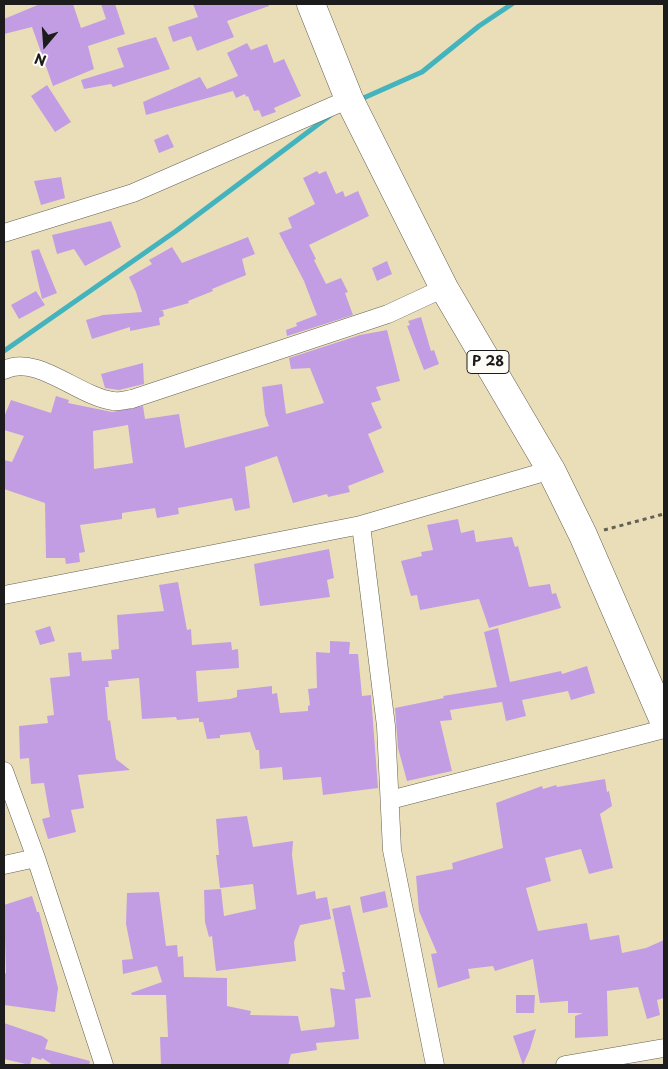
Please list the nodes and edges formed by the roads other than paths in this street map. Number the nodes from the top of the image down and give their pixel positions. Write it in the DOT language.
graph roads {
  1 [pos="311,4"];
  2 [pos="349,99"];
  3 [pos="4,233"];
  4 [pos="444,288"];
  5 [pos="4,370"];
  6 [pos="551,470"];
  7 [pos="362,525"];
  8 [pos="4,595"];
  9 [pos="664,721"];
  10 [pos="664,729"];
  11 [pos="4,771"];
  12 [pos="390,800"];
  13 [pos="36,858"];
  14 [pos="4,865"];
  15 [pos="664,1048"];
  16 [pos="104,1065"];
  17 [pos="435,1065"];
  18 [pos="565,1065"];
  1 -- 2 [label="main road, P 28"];
  2 -- 3 [label="street"];
  2 -- 4 [label="main road, P 28"];
  4 -- 5 [label="street"];
  4 -- 6 [label="main road, P 28"];
  6 -- 7 [label="street"];
  6 -- 9 [label="main road, P 28"];
  7 -- 8 [label="street"];
  7 -- 12 [label="street"];
  10 -- 12 [label="street"];
  11 -- 13 [label="street"];
  12 -- 17 [label="street"];
  13 -- 14 [label="street"];
  13 -- 16 [label="street"];
  15 -- 18 [label="street"];
}
